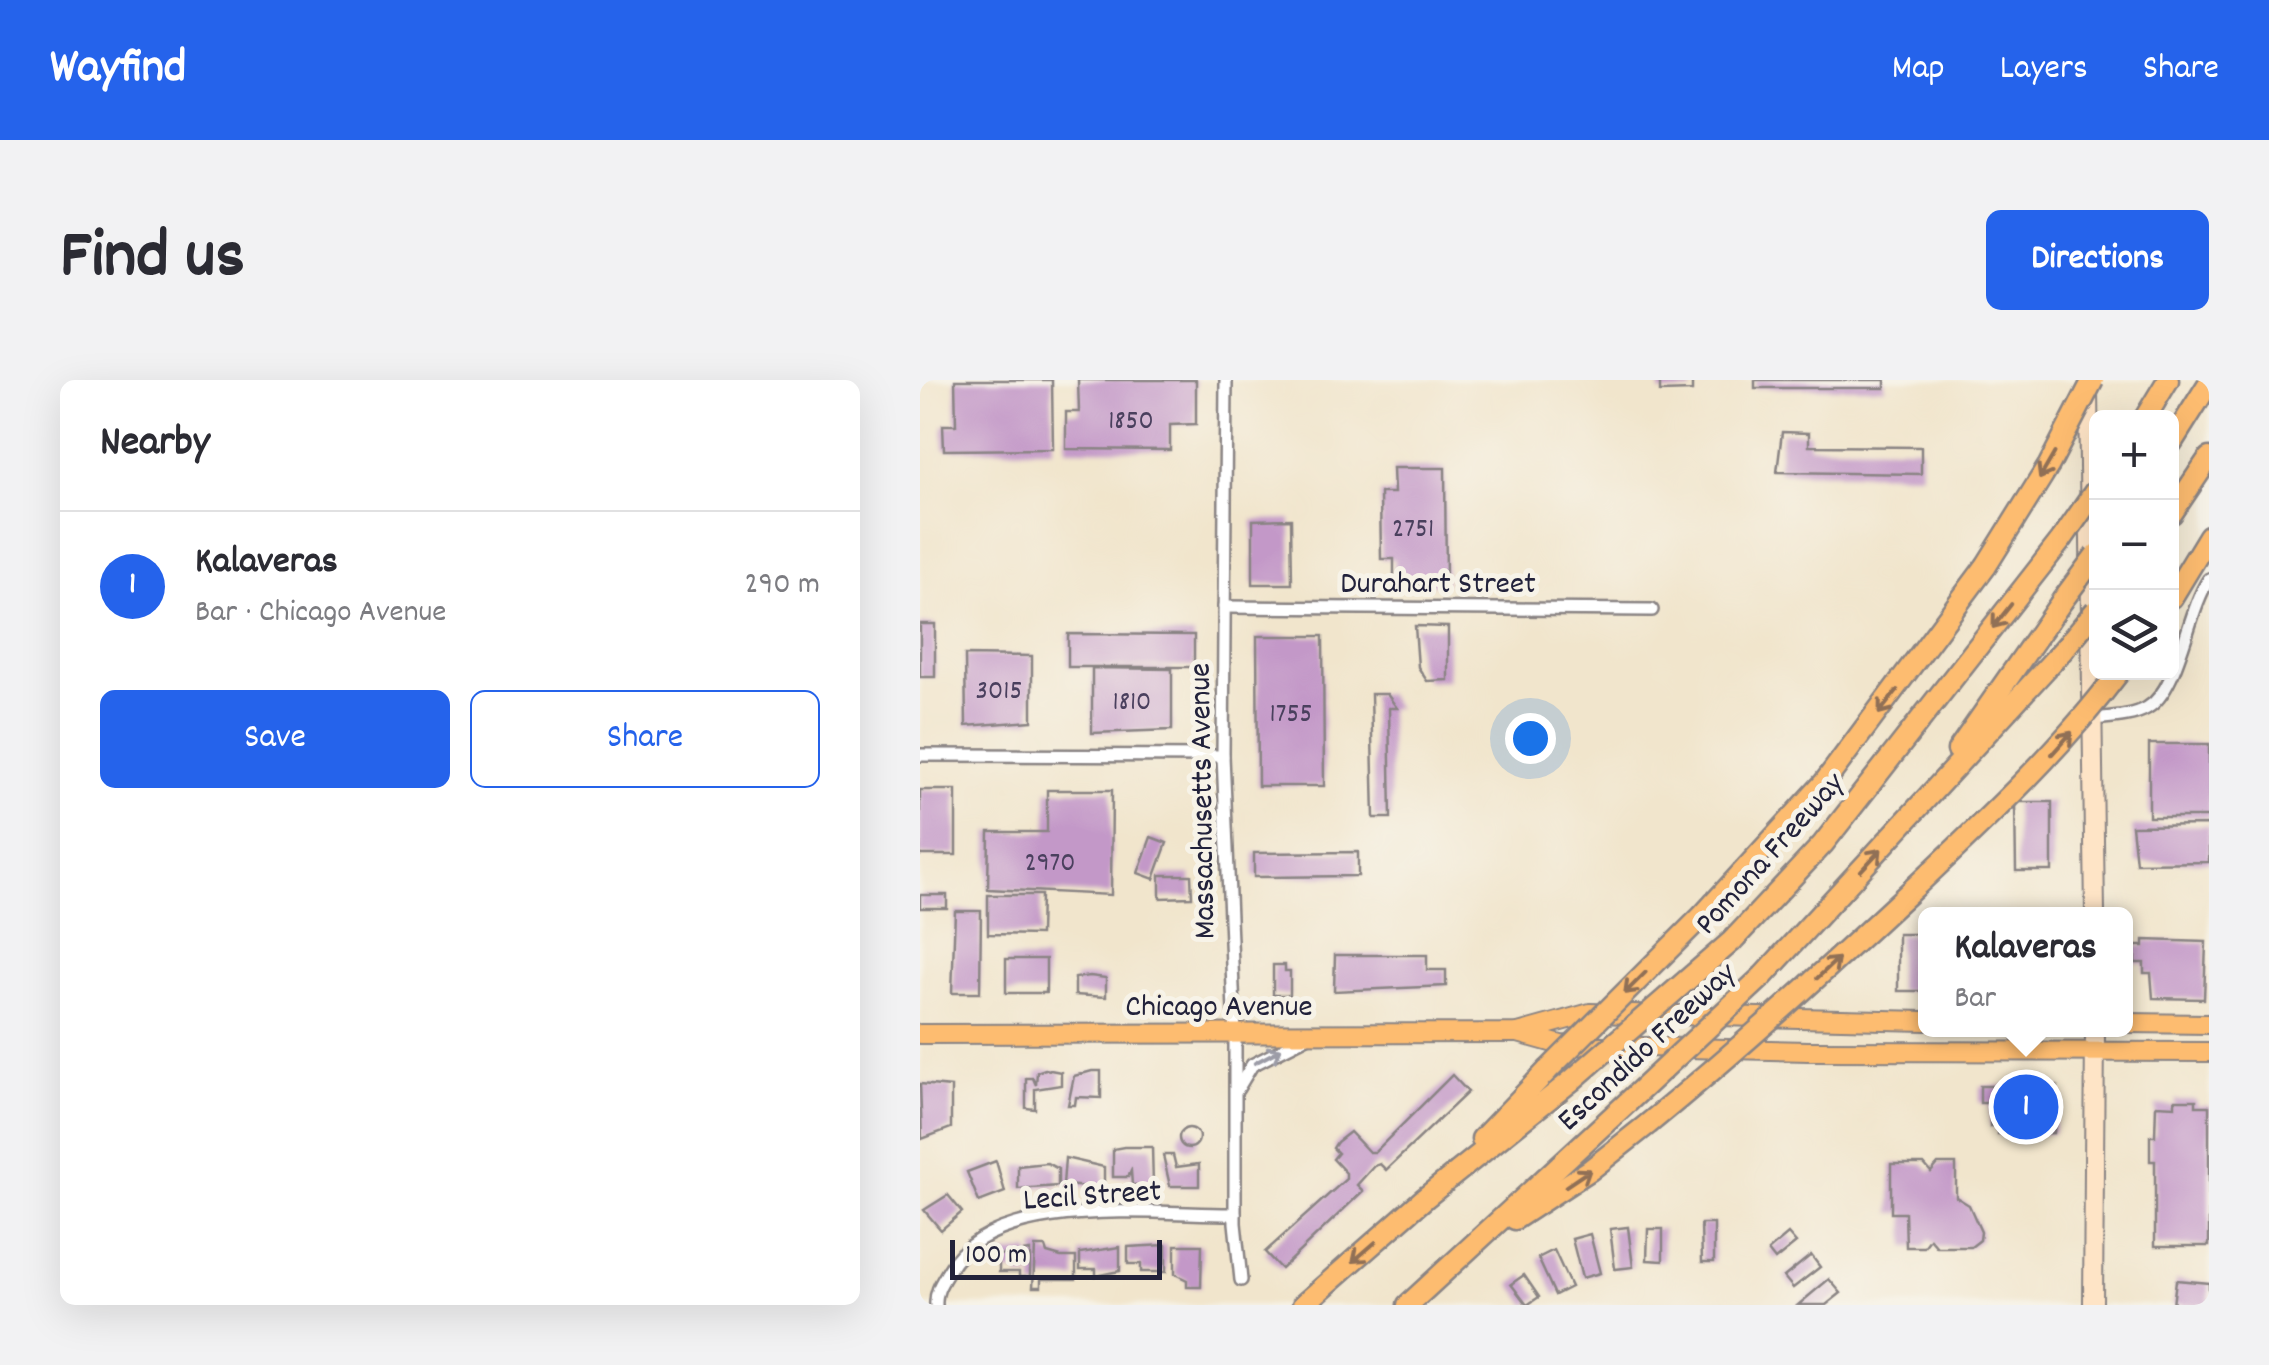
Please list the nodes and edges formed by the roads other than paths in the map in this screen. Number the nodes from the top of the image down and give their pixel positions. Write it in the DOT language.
graph roads {
  1 [pos="1226,380"];
  2 [pos="2090,380"];
  3 [pos="2209,383"];
  4 [pos="2164,385"];
  5 [pos="2149,410"];
  6 [pos="2179,431"];
  7 [pos="2209,458"];
  8 [pos="2089,500"];
  9 [pos="2179,503"];
  10 [pos="2209,536"];
  11 [pos="2089,564"];
  12 [pos="2209,579"];
  13 [pos="2176,590"];
  14 [pos="1224,607"];
  15 [pos="1652,610"];
  16 [pos="2089,618"];
  17 [pos="2112,680"];
  18 [pos="2092,719"];
  19 [pos="920,754"];
  20 [pos="1223,756"];
  21 [pos="1911,817"];
  22 [pos="2094,907"];
  23 [pos="1918,1020"];
  24 [pos="2133,1022"];
  25 [pos="2209,1024"];
  26 [pos="1518,1032"];
  27 [pos="920,1034"];
  28 [pos="1236,1034"];
  29 [pos="1314,1034"];
  30 [pos="2094,1037"];
  31 [pos="2094,1052"];
  32 [pos="2209,1052"];
  33 [pos="1236,1094"];
  34 [pos="1425,1198"];
  35 [pos="1235,1214"];
  36 [pos="1467,1250"];
  37 [pos="1241,1280"];
  38 [pos="936,1305"];
  39 [pos="1303,1305"];
  40 [pos="1408,1305"];
  41 [pos="2093,1305"];
  1 -- 14 [label="street, Massachusetts Avenue"];
  2 -- 18 [label="main road"];
  2 -- 34 [label="highway, one-way, bridge"];
  3 -- 6 [label="highway"];
  4 -- 5 [label="highway"];
  7 -- 9 [label="highway"];
  8 -- 34 [label="highway, Pomona Freeway, one-way, bridge"];
  10 -- 13 [label="highway"];
  11 -- 21 [label="highway, bridge"];
  12 -- 18 [label="street"];
  14 -- 15 [label="street, Durahart Street"];
  14 -- 20 [label="street, Massachusetts Avenue"];
  16 -- 21 [label="highway, bridge"];
  36 -- 17 [label="highway, one-way, bridge"];
  18 -- 22 [label="main road"];
  19 -- 20 [label="street"];
  20 -- 28 [label="street, Massachusetts Avenue"];
  36 -- 21 [label="highway, Escondido Freeway, one-way, bridge"];
  23 -- 26 [label="main road, Chicago Avenue"];
  24 -- 25 [label="main road"];
  26 -- 29 [label="main road, Chicago Avenue"];
  26 -- 31 [label="main road, Chicago Avenue"];
  27 -- 28 [label="main road, Chicago Avenue"];
  28 -- 29 [label="main road, Chicago Avenue"];
  28 -- 33 [label="street, Massachusetts Avenue"];
  33 -- 29 [label="street, one-way"];
  30 -- 31 [label="main road"];
  31 -- 32 [label="main road, Chicago Avenue"];
  31 -- 41 [label="main road"];
  33 -- 35 [label="street, Massachusetts Avenue"];
  34 -- 39 [label="highway, one-way"];
  35 -- 37 [label="street, Massachusetts Avenue"];
  35 -- 38 [label="street, Lecil Street"];
  36 -- 40 [label="highway, Escondido Freeway"];
}
